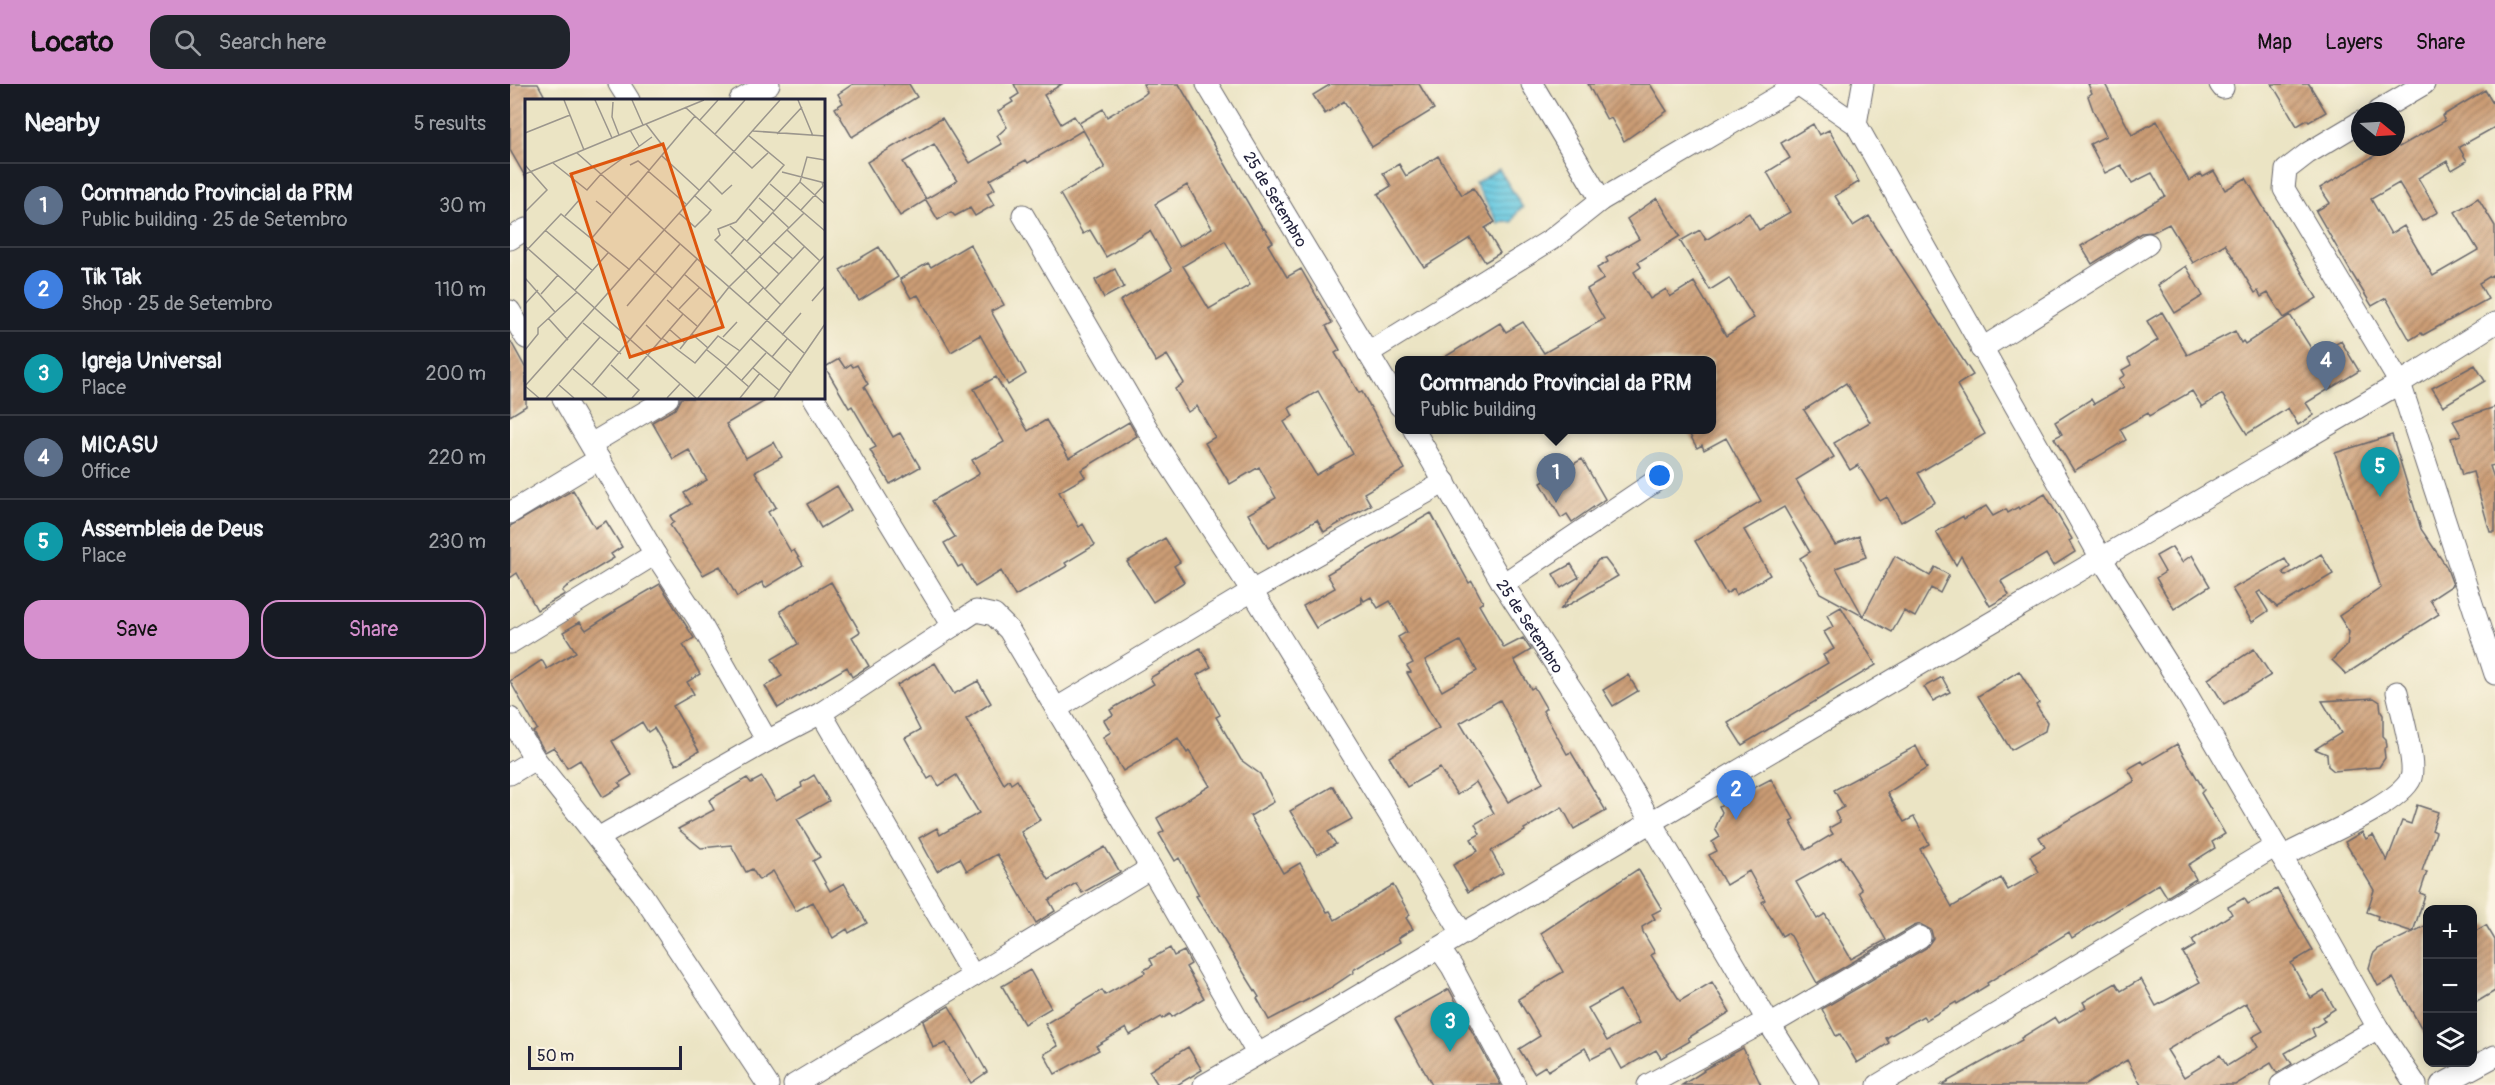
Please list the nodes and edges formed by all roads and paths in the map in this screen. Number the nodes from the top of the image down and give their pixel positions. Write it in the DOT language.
graph roads {
  1 [pos="619,84"];
  2 [pos="769,84"];
  3 [pos="1207,84"];
  4 [pos="1532,84"];
  5 [pos="1798,84"];
  6 [pos="1863,84"];
  7 [pos="2424,84"];
  8 [pos="628,99"];
  9 [pos="742,99"];
  10 [pos="2393,102"];
  11 [pos="1856,124"];
  12 [pos="2351,127"];
  13 [pos="1601,200"];
  14 [pos="1023,215"];
  15 [pos="525,230"];
  16 [pos="510,239"];
  17 [pos="2148,244"];
  18 [pos="510,311"];
  19 [pos="2495,323"];
  20 [pos="525,336"];
  21 [pos="1981,349"];
  22 [pos="1368,353"];
  23 [pos="2400,383"];
  24 [pos="1395,398"];
  25 [pos="564,399"];
  26 [pos="667,399"];
  27 [pos="815,399"];
  28 [pos="1417,434"];
  29 [pos="595,452"];
  30 [pos="1657,480"];
  31 [pos="1445,482"];
  32 [pos="510,513"];
  33 [pos="655,554"];
  34 [pos="2102,558"];
  35 [pos="1503,584"];
  36 [pos="1252,591"];
  37 [pos="953,626"];
  38 [pos="510,643"];
  39 [pos="2495,674"];
  40 [pos="2397,692"];
  41 [pos="1057,708"];
  42 [pos="821,713"];
  43 [pos="510,718"];
  44 [pos="767,741"];
  45 [pos="535,759"];
  46 [pos="510,774"];
  47 [pos="1651,822"];
  48 [pos="598,838"];
  49 [pos="2279,851"];
  50 [pos="1151,868"];
  51 [pos="1462,933"];
  52 [pos="1920,937"];
  53 [pos="1439,948"];
  54 [pos="973,976"];
  55 [pos="1769,1022"];
  56 [pos="2378,1028"];
  57 [pos="1257,1053"];
  58 [pos="2495,1056"];
  59 [pos="768,1085"];
  60 [pos="794,1085"];
  61 [pos="1204,1085"];
  62 [pos="1515,1085"];
  63 [pos="1648,1085"];
  64 [pos="1808,1085"];
  65 [pos="1878,1085"];
  66 [pos="2282,1085"];
  67 [pos="2416,1085"];
  68 [pos="2441,1085"];
  1 -- 8 [label="street"];
  2 -- 9 [label="street"];
  3 -- 22 [label="street, 25 de Setembro"];
  4 -- 13 [label="street"];
  5 -- 11 [label="street"];
  5 -- 13 [label="street"];
  6 -- 11 [label="street"];
  7 -- 10 [label="street"];
  11 -- 21 [label="street"];
  12 -- 23 [label="street"];
  13 -- 22 [label="street"];
  14 -- 36 [label="street"];
  15 -- 16 [label="street"];
  17 -- 21 [label="street"];
  18 -- 20 [label="street"];
  19 -- 23 [label="street"];
  21 -- 34 [label="street"];
  22 -- 24 [label="street, 25 de Setembro"];
  23 -- 34 [label="street"];
  23 -- 39 [label="street"];
  25 -- 29 [label="street"];
  26 -- 29 [label="street"];
  27 -- 37 [label="street"];
  28 -- 31 [label="street, 25 de Setembro"];
  29 -- 32 [label="street"];
  29 -- 33 [label="street"];
  30 -- 35 [label="street"];
  31 -- 35 [label="street, 25 de Setembro"];
  31 -- 36 [label="street"];
  33 -- 38 [label="street"];
  33 -- 44 [label="street"];
  34 -- 47 [label="street"];
  34 -- 49 [label="street"];
  35 -- 47 [label="street, 25 de Setembro"];
  36 -- 41 [label="street"];
  36 -- 51 [label="street"];
  37 -- 41 [label="street"];
  37 -- 42 [label="street"];
  40 -- 49 [label="street"];
  41 -- 50 [label="street"];
  42 -- 44 [label="street"];
  42 -- 54 [label="street"];
  43 -- 45 [label="street"];
  44 -- 48 [label="street"];
  45 -- 46 [label="street"];
  45 -- 48 [label="street"];
  47 -- 51 [label="street"];
  47 -- 55 [label="street, 25 de Setembro"];
  48 -- 59 [label="street"];
  49 -- 56 [label="street"];
  49 -- 65 [label="street"];
  50 -- 54 [label="street"];
  50 -- 57 [label="street"];
  51 -- 53 [label="street"];
  52 -- 55 [label="street"];
  53 -- 57 [label="street"];
  53 -- 62 [label="street"];
  54 -- 60 [label="street"];
  55 -- 63 [label="street"];
  55 -- 64 [label="street, 25 de Setembro"];
  56 -- 66 [label="street"];
  56 -- 67 [label="street"];
  57 -- 61 [label="street"];
  58 -- 68 [label="street"];
}
